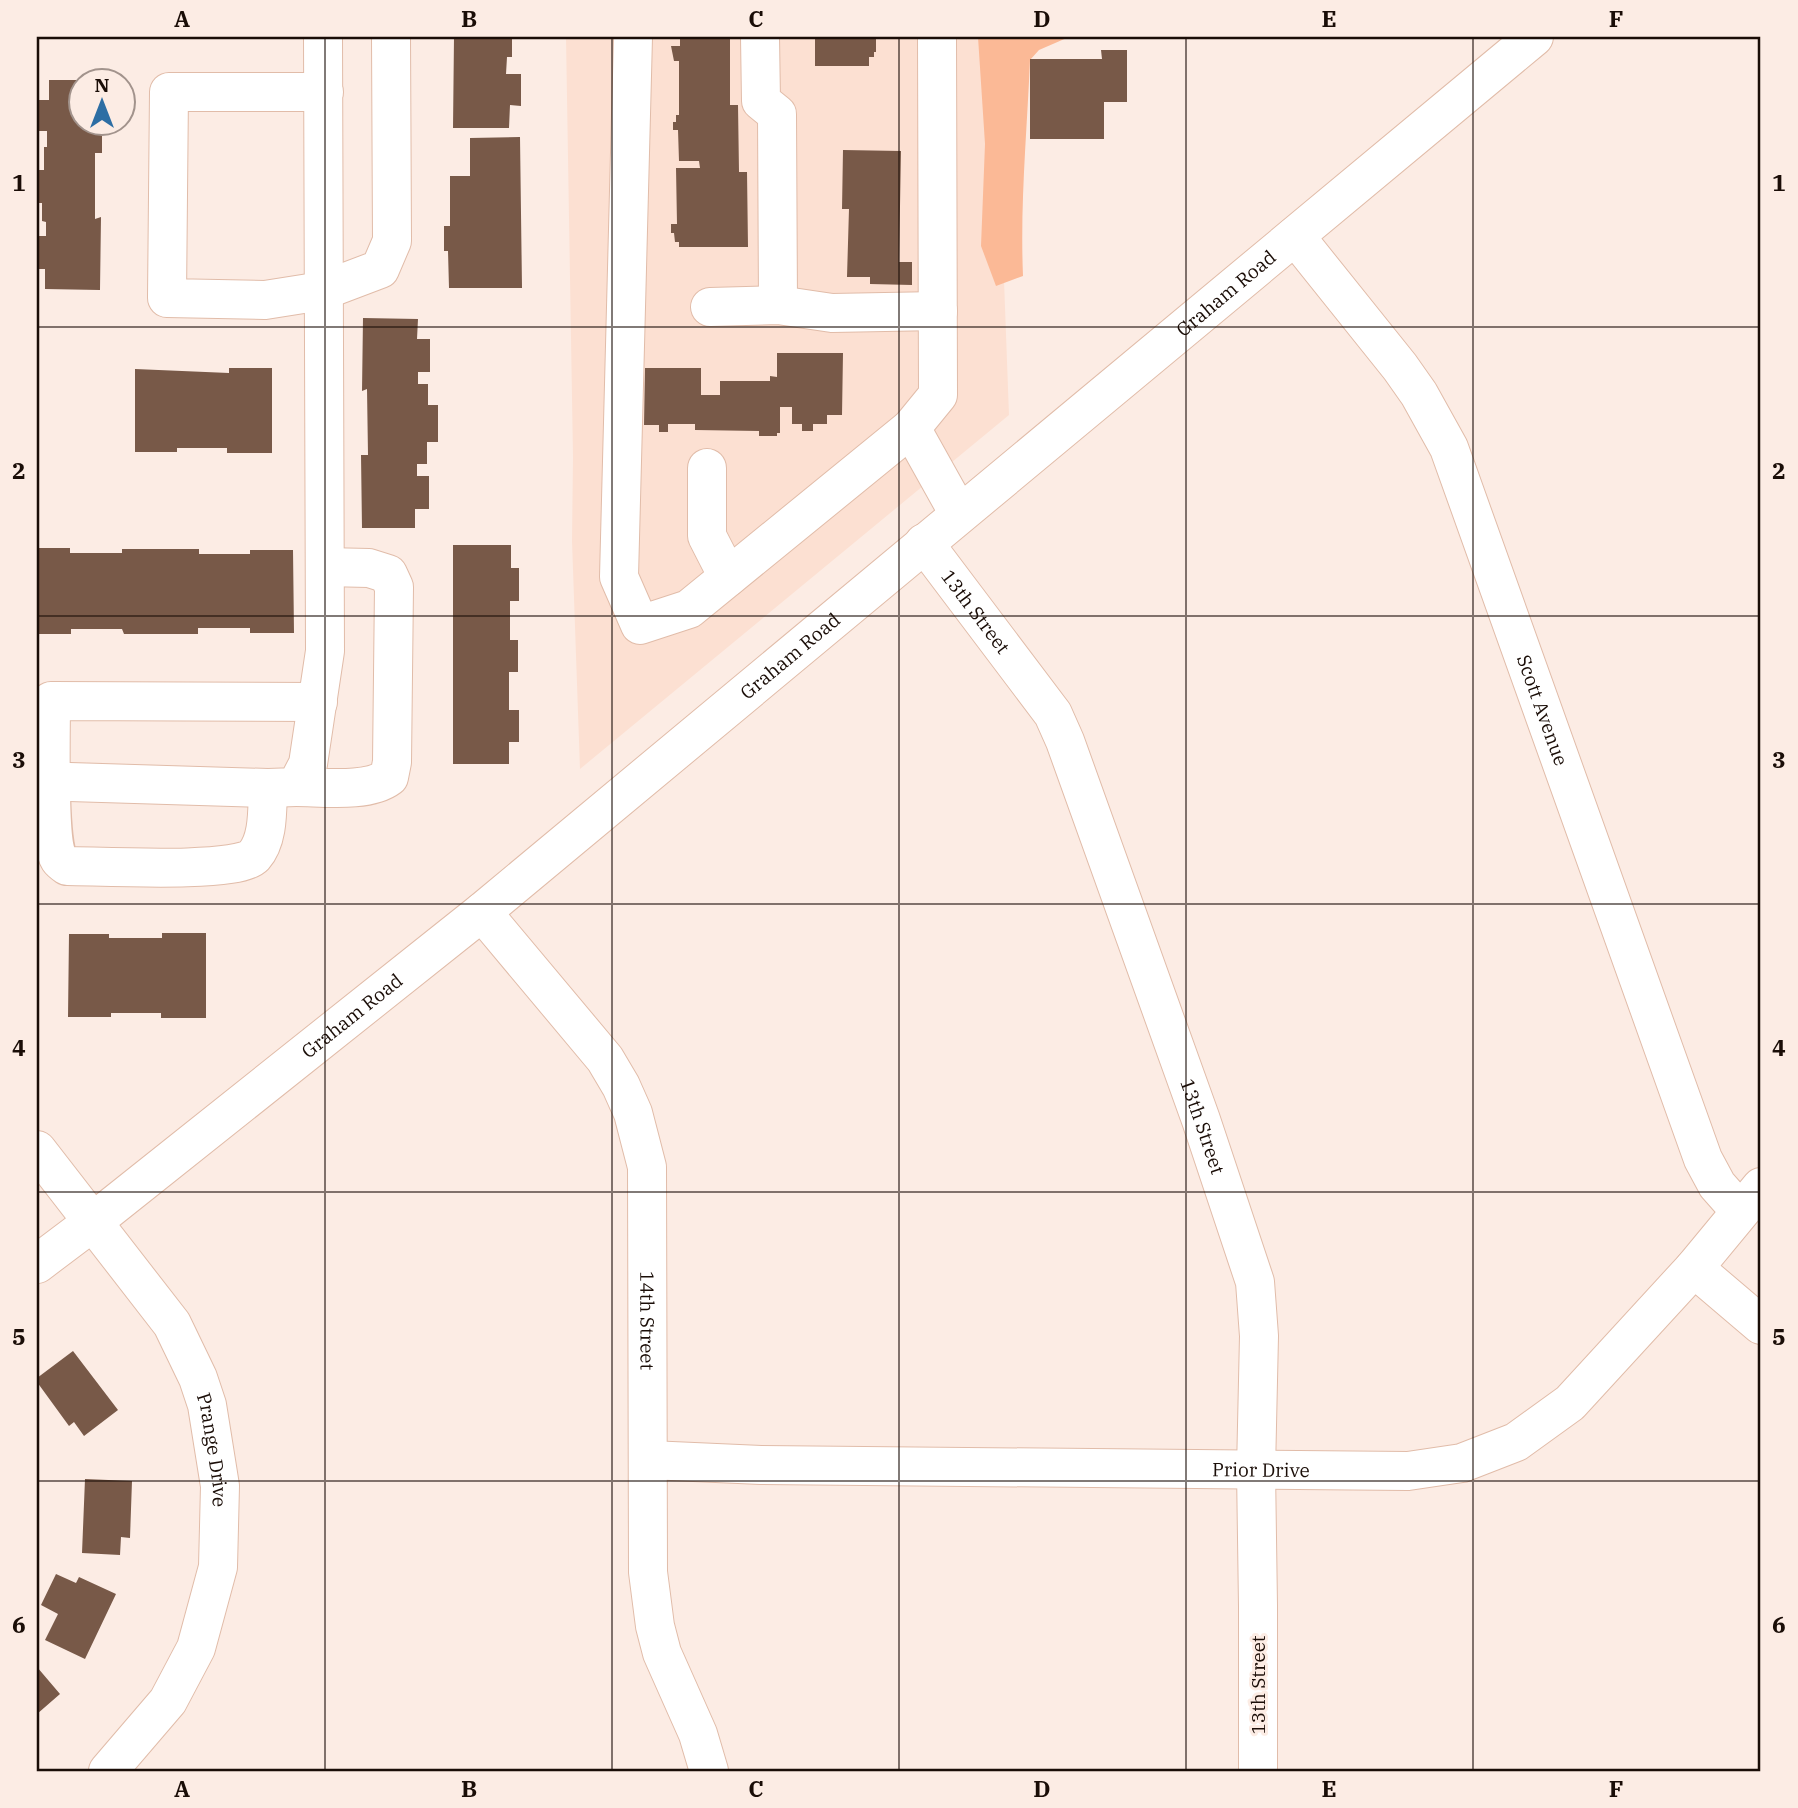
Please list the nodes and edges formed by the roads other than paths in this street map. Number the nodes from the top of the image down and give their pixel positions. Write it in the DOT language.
graph roads {
  1 [pos="323,37"];
  2 [pos="391,37"];
  3 [pos="633,37"];
  4 [pos="760,37"];
  5 [pos="937,37"];
  6 [pos="1534,37"];
  7 [pos="324,92"];
  8 [pos="1295,236"];
  9 [pos="323,291"];
  10 [pos="778,304"];
  11 [pos="710,307"];
  12 [pos="938,312"];
  13 [pos="911,428"];
  14 [pos="707,468"];
  15 [pos="959,514"];
  16 [pos="924,543"];
  17 [pos="325,567"];
  18 [pos="728,577"];
  19 [pos="318,702"];
  20 [pos="44,782"];
  21 [pos="282,788"];
  22 [pos="482,912"];
  23 [pos="37,1150"];
  24 [pos="1751,1199"];
  25 [pos="94,1221"];
  26 [pos="37,1264"];
  27 [pos="1694,1269"];
  28 [pos="1761,1325"];
  29 [pos="649,1460"];
  30 [pos="1256,1470"];
  31 [pos="108,1771"];
  32 [pos="709,1771"];
  33 [pos="1258,1771"];
  1 -- 7 [label="street"];
  2 -- 9 [label="street"];
  3 -- 18 [label="street"];
  4 -- 10 [label="street"];
  5 -- 12 [label="street"];
  6 -- 8 [label="street, Graham Road"];
  7 -- 9 [label="street"];
  7 -- 9 [label="street"];
  8 -- 15 [label="street, Graham Road"];
  8 -- 24 [label="street, Scott Avenue"];
  9 -- 17 [label="street"];
  10 -- 11 [label="street"];
  10 -- 12 [label="street"];
  12 -- 13 [label="street"];
  13 -- 15 [label="street"];
  13 -- 18 [label="street"];
  14 -- 18 [label="street"];
  15 -- 16 [label="street, Graham Road"];
  16 -- 22 [label="street, Graham Road"];
  16 -- 30 [label="street, 13th Street"];
  17 -- 19 [label="street"];
  17 -- 21 [label="street"];
  19 -- 20 [label="street"];
  19 -- 21 [label="street"];
  20 -- 21 [label="street"];
  20 -- 21 [label="street"];
  22 -- 25 [label="street, Graham Road"];
  22 -- 29 [label="street, 14th Street"];
  23 -- 25 [label="street, Prange Drive"];
  24 -- 27 [label="street, Prior Drive"];
  25 -- 26 [label="street, Graham Road"];
  25 -- 31 [label="street, Prange Drive"];
  27 -- 28 [label="street"];
  27 -- 30 [label="street, Prior Drive"];
  29 -- 30 [label="street, Prior Drive"];
  29 -- 32 [label="street, 14th Street"];
  30 -- 33 [label="street, 13th Street"];
}
